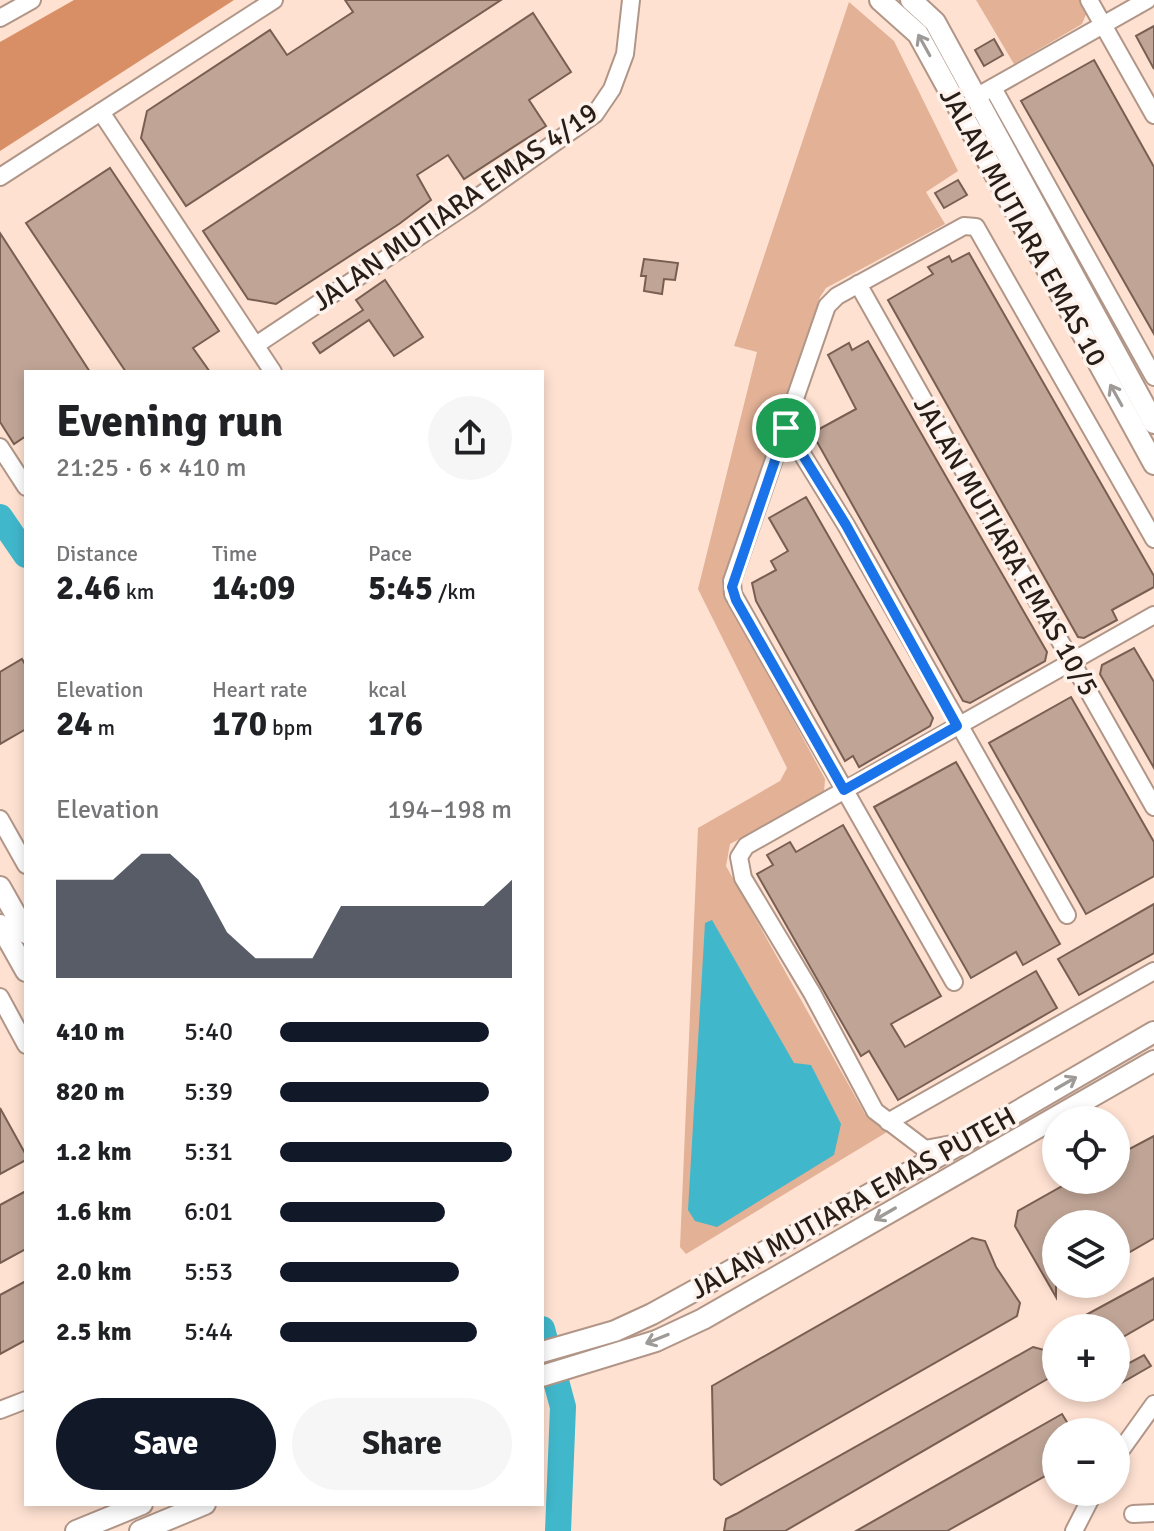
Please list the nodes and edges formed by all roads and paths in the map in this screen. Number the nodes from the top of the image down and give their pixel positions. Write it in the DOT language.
graph roads {
  1 [pos="32,0"];
  2 [pos="274,0"];
  3 [pos="631,0"];
  4 [pos="880,0"];
  5 [pos="911,0"];
  6 [pos="1089,0"];
  7 [pos="1147,0"];
  8 [pos="0,18"];
  9 [pos="1103,24"];
  10 [pos="975,97"];
  11 [pos="101,112"];
  12 [pos="1154,115"];
  13 [pos="987,119"];
  14 [pos="0,177"];
  15 [pos="858,284"];
  16 [pos="256,345"];
  17 [pos="272,370"];
  18 [pos="1154,377"];
  19 [pos="1154,423"];
  20 [pos="786,428"];
  21 [pos="0,447"];
  22 [pos="1154,464"];
  23 [pos="24,484"];
  24 [pos="1154,539"];
  25 [pos="1154,615"];
  26 [pos="1072,662"];
  27 [pos="957,726"];
  28 [pos="844,790"];
  29 [pos="1154,807"];
  30 [pos="0,819"];
  31 [pos="24,861"];
  32 [pos="0,887"];
  33 [pos="1067,915"];
  34 [pos="0,925"];
  35 [pos="24,929"];
  36 [pos="24,967"];
  37 [pos="1154,971"];
  38 [pos="954,982"];
  39 [pos="0,997"];
  40 [pos="1154,1032"];
  41 [pos="24,1041"];
  42 [pos="1154,1061"];
  43 [pos="888,1122"];
  44 [pos="975,1136"];
  45 [pos="544,1351"];
  46 [pos="544,1376"];
  47 [pos="24,1401"];
  48 [pos="1154,1404"];
  49 [pos="0,1410"];
  50 [pos="1130,1437"];
  51 [pos="138,1506"];
  52 [pos="141,1506"];
  53 [pos="201,1506"];
  54 [pos="1087,1506"];
  55 [pos="1154,1513"];
  56 [pos="1133,1514"];
  57 [pos="162,1526"];
  58 [pos="76,1531"];
  59 [pos="115,1531"];
  60 [pos="140,1531"];
  61 [pos="1074,1531"];
  1 -- 8 [label="street"];
  2 -- 11 [label="street"];
  3 -- 16 [label="street, JALAN MUTIARA EMAS 4/19"];
  10 -- 4 [label="street, JALAN MUTIARA EMAS 10, one-way"];
  5 -- 10 [label="street, JALAN MUTIARA EMAS 10"];
  6 -- 9 [label="street"];
  7 -- 9 [label="street"];
  9 -- 10 [label="street"];
  9 -- 12 [label="street"];
  10 -- 13 [label="street, JALAN MUTIARA EMAS 10"];
  11 -- 14 [label="street"];
  11 -- 16 [label="street"];
  13 -- 18 [label="street"];
  13 -- 19 [label="street, JALAN MUTIARA EMAS 10"];
  22 -- 13 [label="street, JALAN MUTIARA EMAS 10, one-way"];
  15 -- 20 [label="street"];
  15 -- 24 [label="street"];
  15 -- 26 [label="street, JALAN MUTIARA EMAS 10/5"];
  16 -- 17 [label="street"];
  20 -- 27 [label="street"];
  20 -- 28 [label="street"];
  21 -- 23 [label="street"];
  25 -- 26 [label="street"];
  26 -- 27 [label="street"];
  26 -- 29 [label="street, JALAN MUTIARA EMAS 10/5"];
  27 -- 28 [label="street"];
  27 -- 33 [label="street"];
  28 -- 38 [label="street"];
  28 -- 43 [label="street"];
  30 -- 31 [label="street"];
  32 -- 35 [label="street"];
  34 -- 36 [label="street"];
  37 -- 43 [label="street"];
  39 -- 41 [label="street"];
  44 -- 40 [label="street, JALAN MUTIARA EMAS PUTEH, one-way"];
  42 -- 46 [label="street, JALAN MUTIARA EMAS PUTEH, one-way"];
  43 -- 44 [label="street"];
  44 -- 45 [label="street, JALAN MUTIARA EMAS PUTEH"];
  47 -- 49 [label="street"];
  48 -- 50 [label="street"];
  51 -- 58 [label="street"];
  52 -- 59 [label="street"];
  53 -- 57 [label="street"];
  54 -- 61 [label="street"];
  55 -- 56 [label="street"];
  57 -- 60 [label="street"];
}
